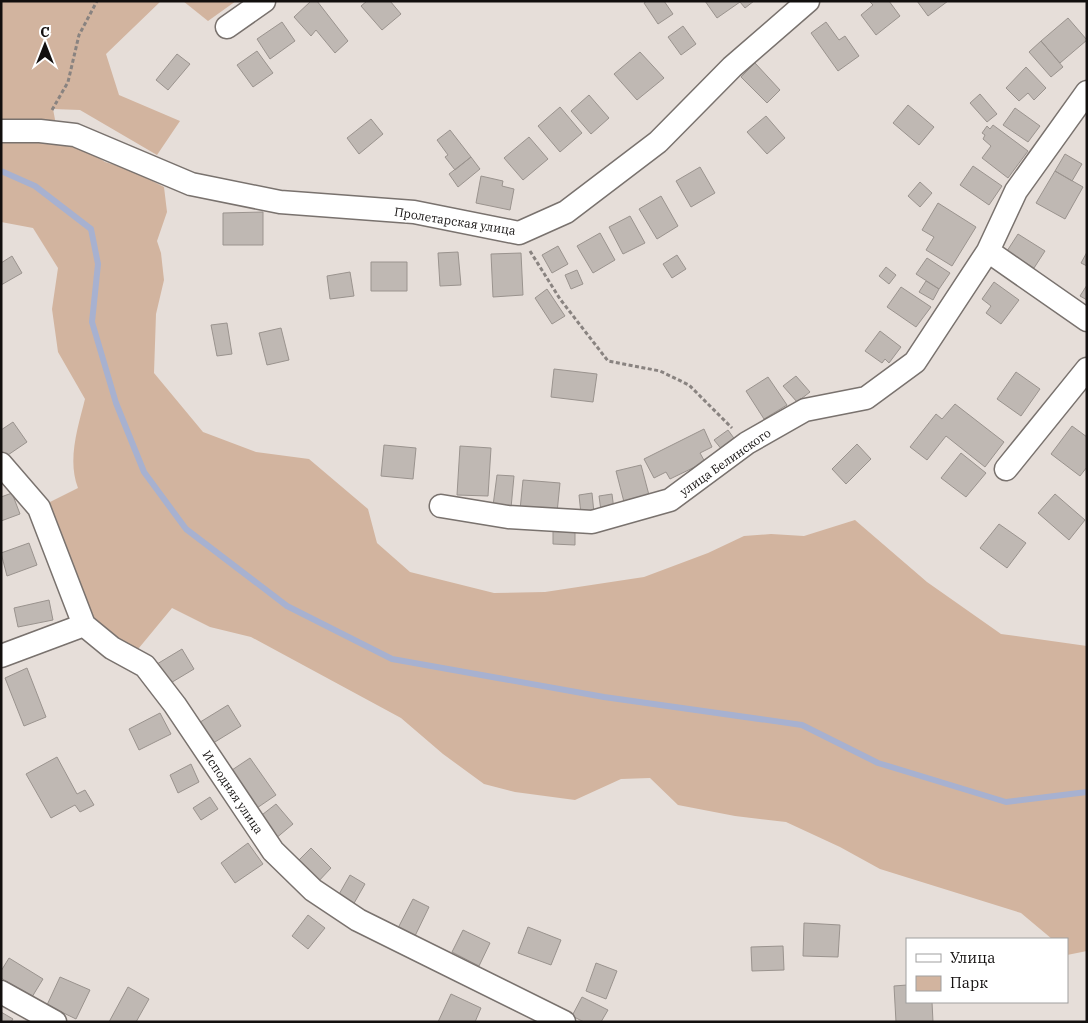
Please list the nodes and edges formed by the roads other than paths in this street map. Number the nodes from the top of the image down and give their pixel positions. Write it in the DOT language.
graph roads {
  1 [pos="264,1"];
  2 [pos="808,1"];
  3 [pos="227,27"];
  4 [pos="1087,92"];
  5 [pos="1,131"];
  6 [pos="988,251"];
  7 [pos="1087,320"];
  8 [pos="1087,368"];
  9 [pos="1,464"];
  10 [pos="1006,469"];
  11 [pos="441,506"];
  12 [pos="84,625"];
  13 [pos="1,656"];
  14 [pos="1,992"];
  15 [pos="55,1022"];
  16 [pos="564,1022"];
  1 -- 3 [label="street"];
  2 -- 5 [label="street, Пролетарская улица"];
  4 -- 6 [label="street, улица Белинского"];
  6 -- 7 [label="street"];
  6 -- 11 [label="street, улица Белинского"];
  8 -- 10 [label="street"];
  9 -- 12 [label="street, Исподняя улица"];
  12 -- 13 [label="street"];
  12 -- 16 [label="street, Исподняя улица"];
  14 -- 15 [label="street"];
}
